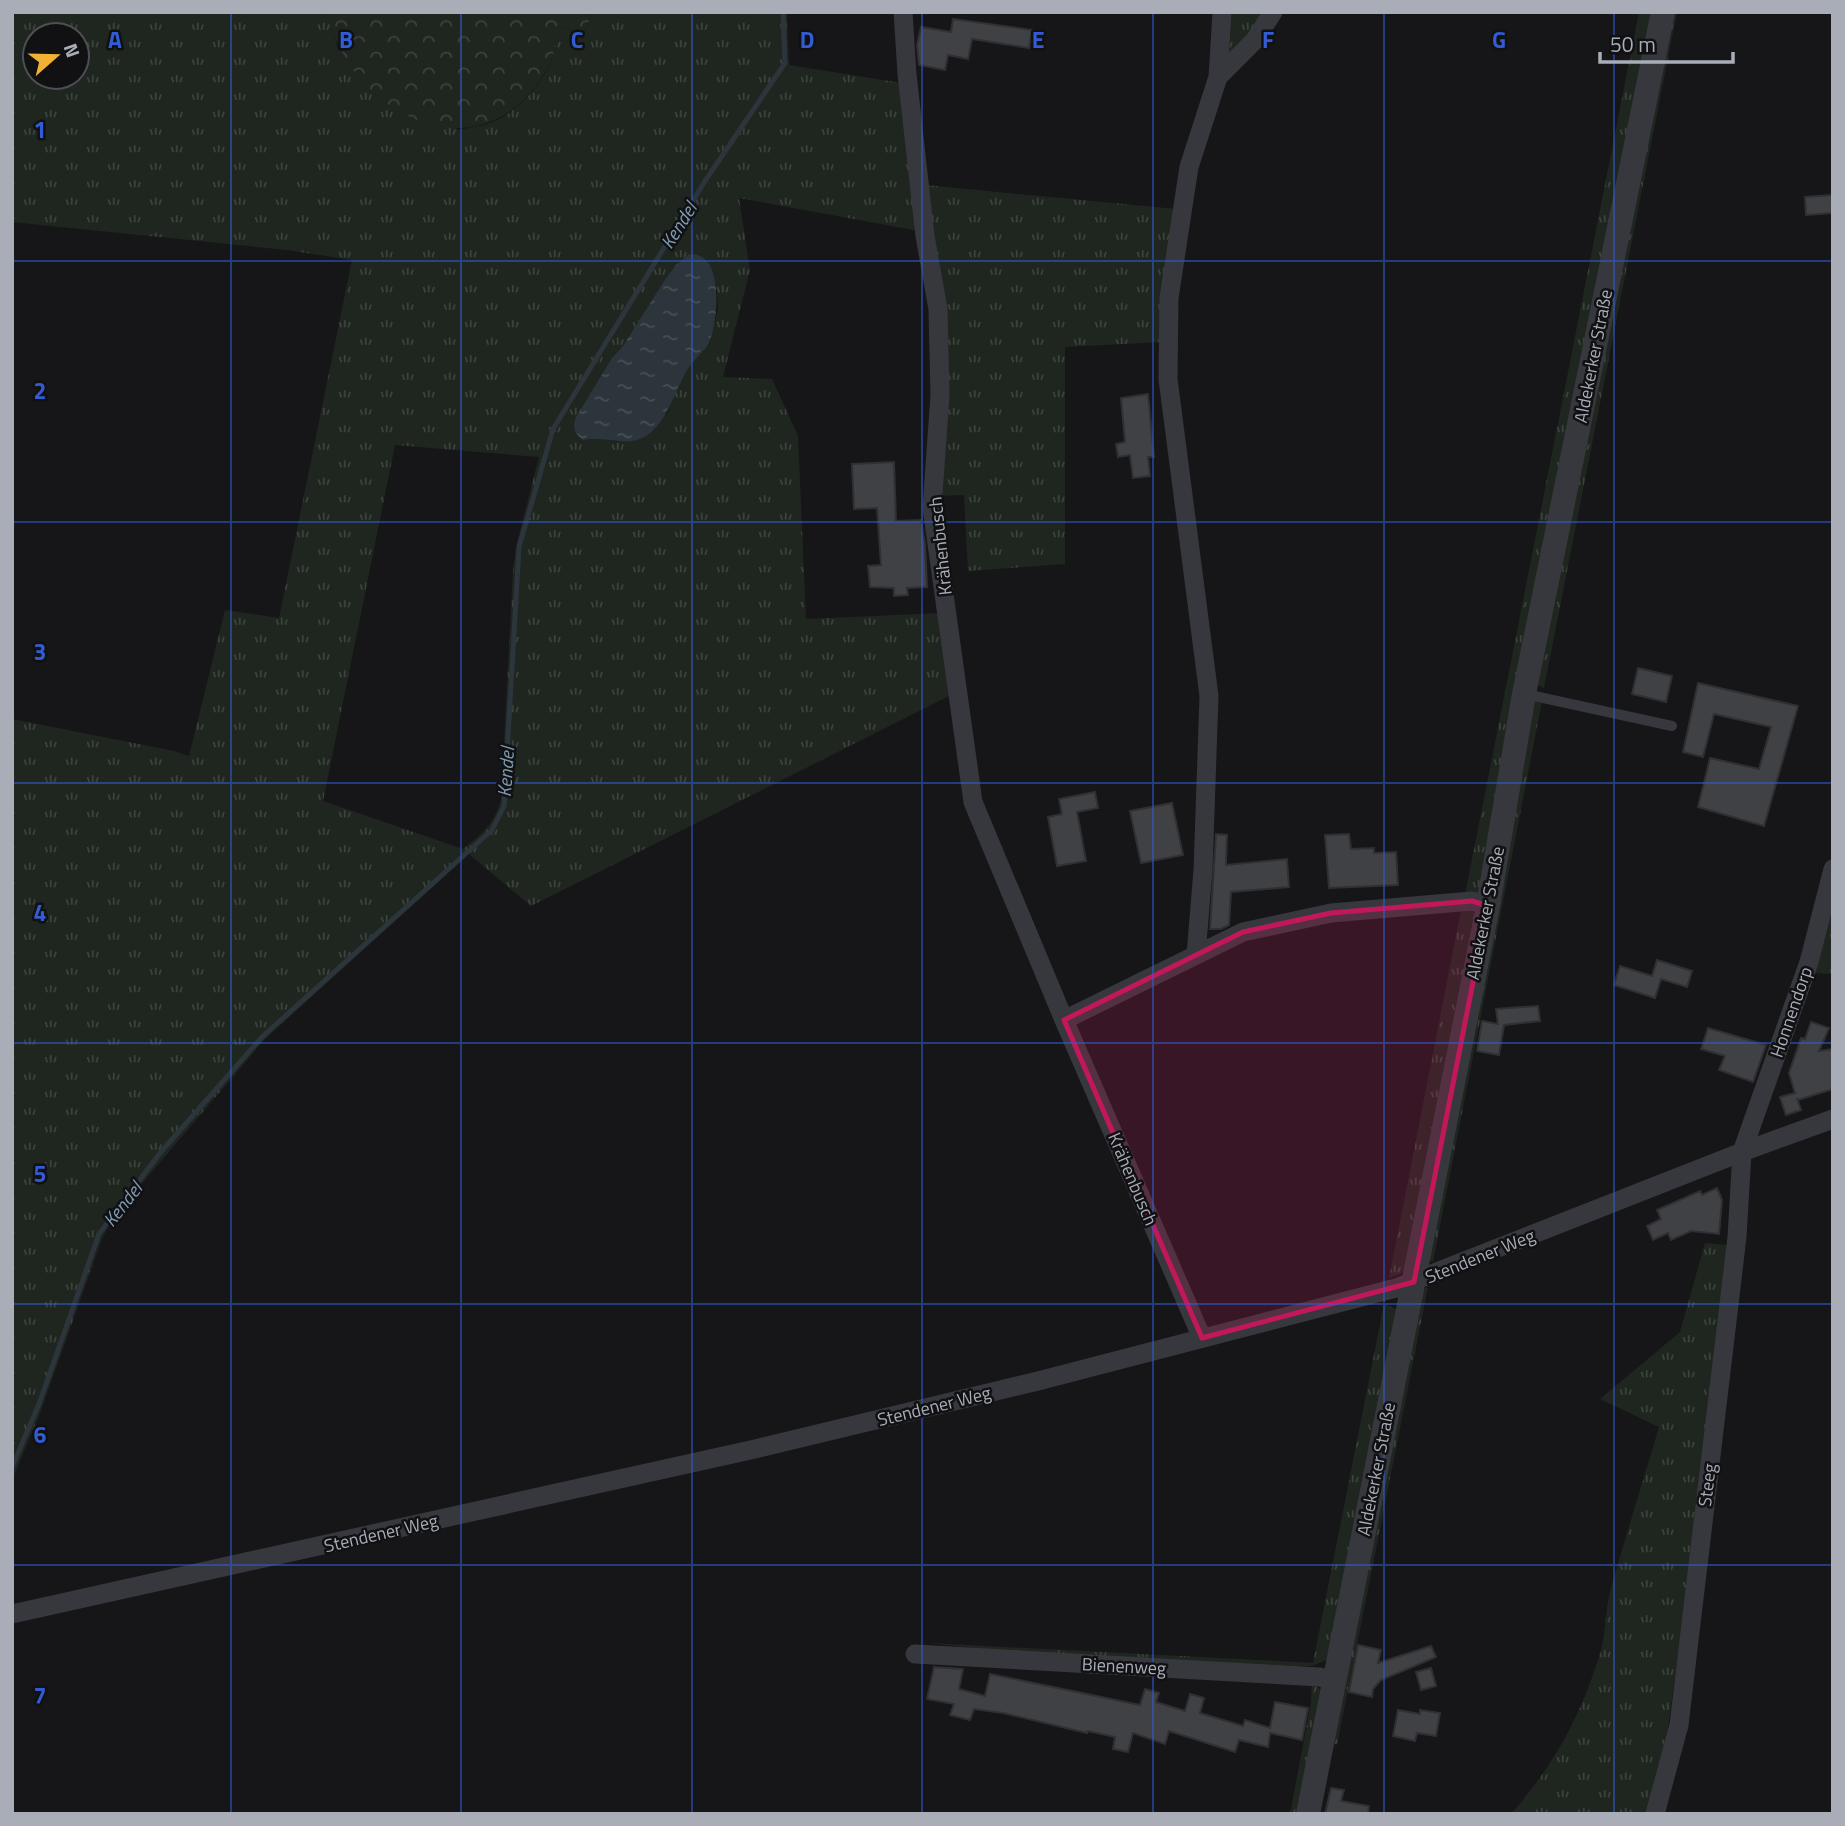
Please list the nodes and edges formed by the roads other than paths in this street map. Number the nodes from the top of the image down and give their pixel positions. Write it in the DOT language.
graph roads {
  1 [pos="903,12"];
  2 [pos="1222,12"];
  3 [pos="1273,12"];
  4 [pos="1662,12"];
  5 [pos="1218,76"];
  6 [pos="1524,694"];
  7 [pos="1672,726"];
  8 [pos="1833,869"];
  9 [pos="1488,906"];
  10 [pos="1196,955"];
  11 [pos="1064,1020"];
  12 [pos="1833,1119"];
  13 [pos="1742,1152"];
  14 [pos="1414,1282"];
  15 [pos="1202,1338"];
  16 [pos="12,1614"];
  17 [pos="915,1654"];
  18 [pos="1333,1682"];
  19 [pos="1308,1814"];
  20 [pos="1655,1814"];
  1 -- 11 [label="street, Krähenbusch"];
  2 -- 5 [label="street"];
  3 -- 5 [label="street"];
  4 -- 6 [label="street, Aldekerker Straße"];
  5 -- 10 [label="street"];
  6 -- 7 [label="lane"];
  6 -- 9 [label="street, Aldekerker Straße"];
  8 -- 13 [label="street, Honnendorp"];
  9 -- 10 [label="street"];
  9 -- 14 [label="street, Aldekerker Straße"];
  10 -- 11 [label="street"];
  11 -- 15 [label="street, Krähenbusch"];
  12 -- 13 [label="street, Stendener Weg"];
  13 -- 14 [label="street, Stendener Weg"];
  13 -- 20 [label="street, Steeg"];
  14 -- 15 [label="street, Stendener Weg"];
  14 -- 18 [label="street, Aldekerker Straße"];
  15 -- 16 [label="street, Stendener Weg"];
  17 -- 18 [label="street, Bienenweg"];
  18 -- 19 [label="street, Aldekerker Straße"];
}
